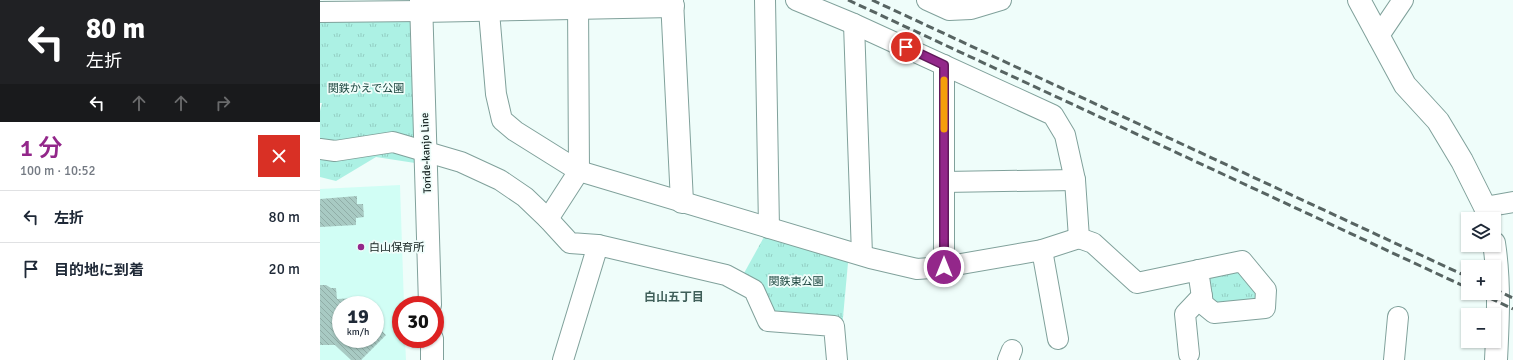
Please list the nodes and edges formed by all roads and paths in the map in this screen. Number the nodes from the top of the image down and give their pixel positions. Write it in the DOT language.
graph roads {
  1 [pos="765,0"];
  2 [pos="796,0"];
  3 [pos="927,0"];
  4 [pos="1001,0"];
  5 [pos="1359,0"];
  6 [pos="1403,0"];
  7 [pos="578,3"];
  8 [pos="673,3"];
  9 [pos="488,5"];
  10 [pos="365,6"];
  11 [pos="421,6"];
  12 [pos="320,12"];
  13 [pos="854,24"];
  14 [pos="1378,37"];
  15 [pos="944,65"];
  16 [pos="320,149"];
  17 [pos="426,152"];
  18 [pos="579,170"];
  19 [pos="1075,180"];
  20 [pos="944,182"];
  21 [pos="682,202"];
  22 [pos="1513,202"];
  23 [pos="1487,212"];
  24 [pos="1489,212"];
  25 [pos="548,219"];
  26 [pos="769,228"];
  27 [pos="1078,238"];
  28 [pos="598,245"];
  29 [pos="1042,250"];
  30 [pos="1495,252"];
  31 [pos="862,255"];
  32 [pos="944,267"];
  33 [pos="1198,270"];
  34 [pos="430,296"];
  35 [pos="1202,296"];
  36 [pos="1398,317"];
  37 [pos="1058,339"];
  38 [pos="432,348"];
  39 [pos="1189,354"];
  40 [pos="432,360"];
  41 [pos="563,360"];
  42 [pos="837,360"];
  43 [pos="1394,360"];
  44 [pos="1496,360"];
  1 -- 26 [label="street"];
  2 -- 13 [label="street"];
  3 -- 4 [label="street"];
  5 -- 14 [label="street"];
  6 -- 14 [label="street"];
  7 -- 8 [label="street"];
  7 -- 9 [label="street"];
  7 -- 18 [label="street"];
  8 -- 21 [label="street"];
  9 -- 11 [label="street"];
  9 -- 18 [label="street"];
  10 -- 11 [label="street"];
  10 -- 12 [label="street"];
  11 -- 17 [label="street, Toride-kanjo Line"];
  13 -- 15 [label="street"];
  13 -- 31 [label="street"];
  14 -- 23 [label="street"];
  15 -- 19 [label="street"];
  15 -- 20 [label="street"];
  16 -- 17 [label="street"];
  17 -- 25 [label="street"];
  17 -- 34 [label="street, Toride-kanjo Line"];
  18 -- 21 [label="street"];
  18 -- 25 [label="street"];
  19 -- 20 [label="street"];
  19 -- 27 [label="street"];
  20 -- 32 [label="street"];
  21 -- 26 [label="street"];
  22 -- 24 [label="street"];
  25 -- 28 [label="street"];
  26 -- 31 [label="street"];
  27 -- 29 [label="street"];
  27 -- 33 [label="street"];
  28 -- 41 [label="street"];
  28 -- 42 [label="street"];
  29 -- 32 [label="street"];
  29 -- 37 [label="street"];
  30 -- 44 [label="street"];
  31 -- 32 [label="street"];
  33 -- 35 [label="street"];
  33 -- 35 [label="street"];
  35 -- 39 [label="street"];
  36 -- 43 [label="street"];
  38 -- 40 [label="street"];
}
